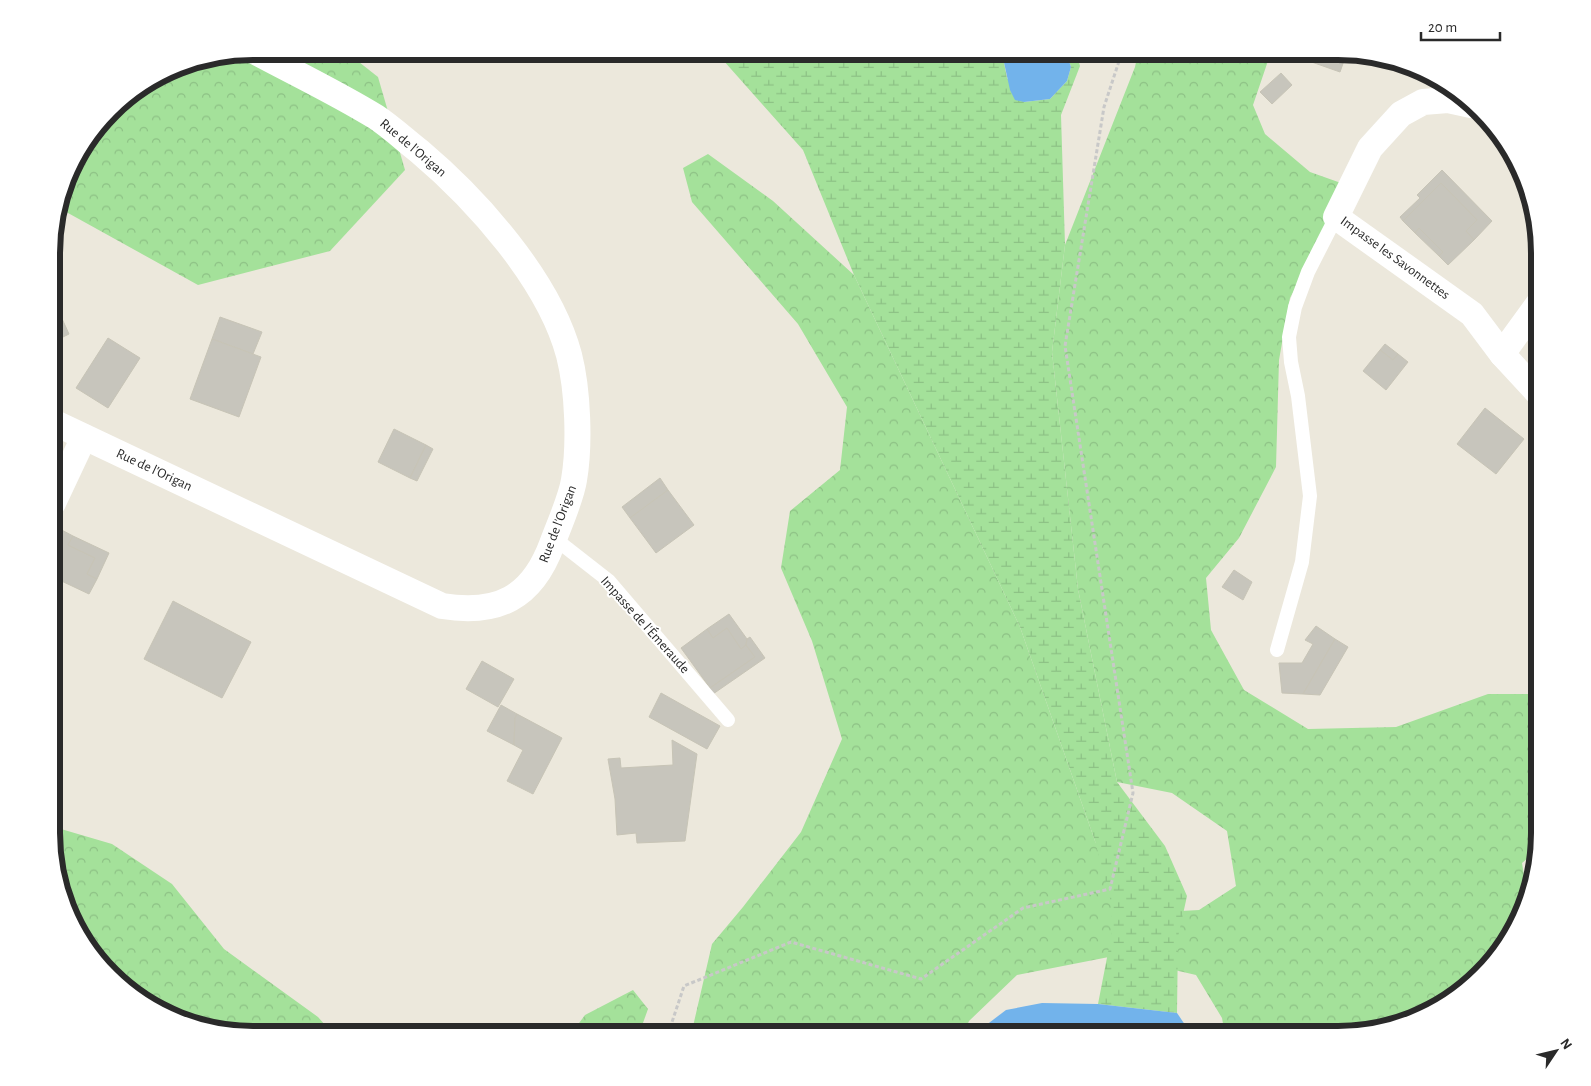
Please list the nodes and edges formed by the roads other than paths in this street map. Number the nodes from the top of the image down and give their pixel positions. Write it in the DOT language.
graph roads {
  1 [pos="270,60"];
  2 [pos="1458,102"];
  3 [pos="1336,217"];
  4 [pos="1531,314"];
  5 [pos="1502,354"];
  6 [pos="1531,385"];
  7 [pos="60,425"];
  8 [pos="84,437"];
  9 [pos="60,488"];
  10 [pos="554,538"];
  11 [pos="1277,650"];
  12 [pos="728,720"];
  1 -- 10 [label="street, Rue de l'Origan"];
  2 -- 3 [label="street, Impasse les Savonnettes"];
  3 -- 5 [label="street, Impasse les Savonnettes"];
  3 -- 11 [label="lane"];
  4 -- 5 [label="street"];
  5 -- 6 [label="street, Impasse les Savonnettes"];
  7 -- 8 [label="street, Rue de l'Origan"];
  8 -- 9 [label="street"];
  8 -- 10 [label="street, Rue de l'Origan"];
  10 -- 12 [label="lane, Impasse de l'Émeraude"];
}
